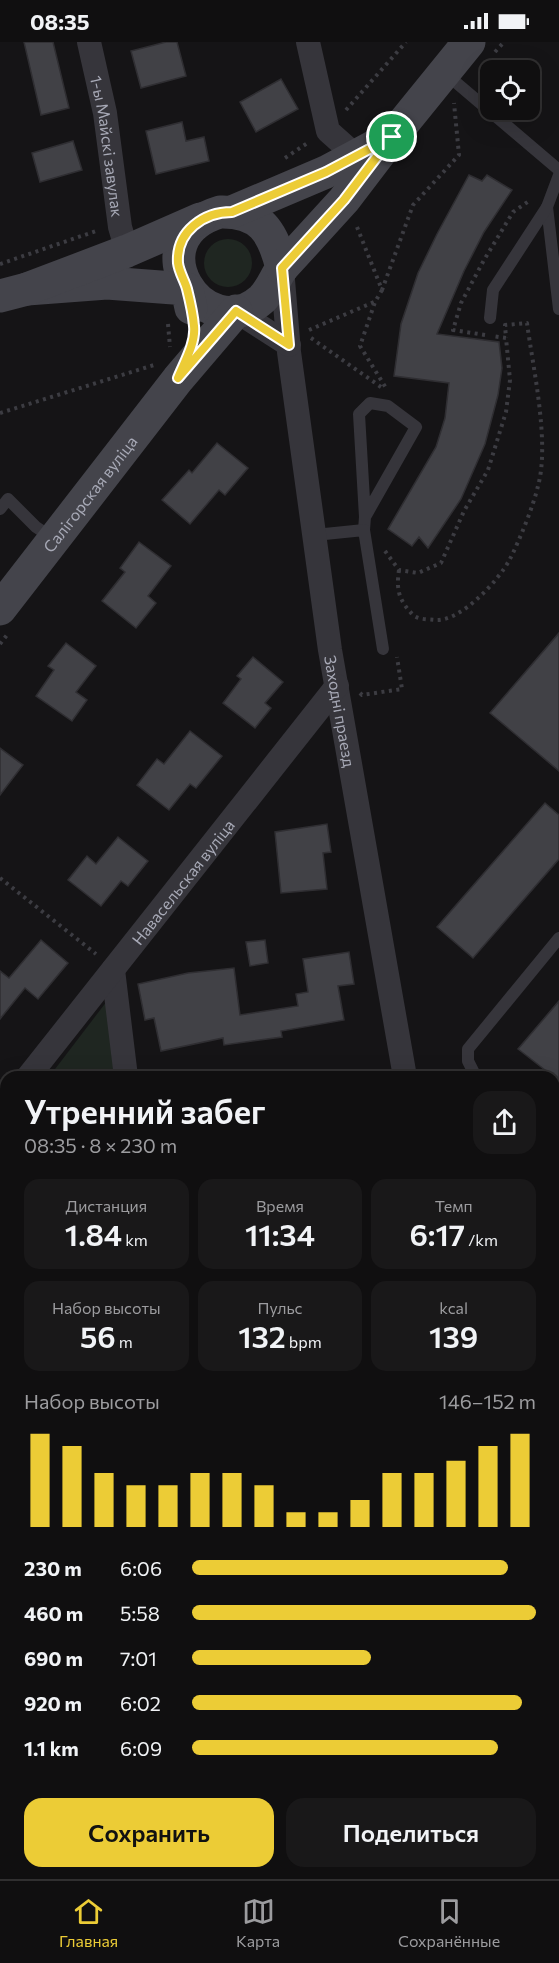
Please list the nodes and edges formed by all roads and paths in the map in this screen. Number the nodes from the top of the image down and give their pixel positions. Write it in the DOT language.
graph roads {
  1 [pos="89,42"];
  2 [pos="308,42"];
  3 [pos="406,42"];
  4 [pos="469,42"];
  5 [pos="443,72"];
  6 [pos="462,102"];
  7 [pos="328,131"];
  8 [pos="392,137"];
  9 [pos="356,156"];
  10 [pos="559,170"];
  11 [pos="559,175"];
  12 [pos="534,197"];
  13 [pos="547,207"];
  14 [pos="220,214"];
  15 [pos="354,220"];
  16 [pos="124,239"];
  17 [pos="0,264"];
  18 [pos="282,268"];
  19 [pos="187,289"];
  20 [pos="382,290"];
  21 [pos="13,292"];
  22 [pos="375,302"];
  23 [pos="559,309"];
  24 [pos="236,311"];
  25 [pos="165,316"];
  26 [pos="490,318"];
  27 [pos="507,338"];
  28 [pos="296,339"];
  29 [pos="166,368"];
  30 [pos="388,391"];
  31 [pos="0,413"];
  32 [pos="0,509"];
  33 [pos="365,517"];
  34 [pos="364,530"];
  35 [pos="315,535"];
  36 [pos="55,540"];
  37 [pos="383,548"];
  38 [pos="399,570"];
  39 [pos="0,609"];
  40 [pos="383,649"];
  41 [pos="337,686"];
  42 [pos="0,878"];
  43 [pos="559,938"];
  44 [pos="113,969"];
  45 [pos="33,1071"];
  46 [pos="125,1071"];
  47 [pos="404,1071"];
  48 [pos="473,1071"];
  1 -- 16 [label="street, 1-ы Майскі завулак"];
  2 -- 7 [label="street"];
  3 -- 7 [label="path"];
  4 -- 5 [label="main road"];
  5 -- 8 [label="main road"];
  5 -- 10 [label="lane"];
  6 -- 20 [label="path"];
  7 -- 9 [label="street"];
  8 -- 9 [label="main road"];
  8 -- 18 [label="main road"];
  9 -- 14 [label="main road"];
  11 -- 13 [label="lane"];
  12 -- 27 [label="path"];
  13 -- 23 [label="lane"];
  13 -- 26 [label="lane"];
  14 -- 16 [label="main road"];
  14 -- 18 [label="main road"];
  14 -- 19 [label="main road"];
  15 -- 20 [label="path"];
  16 -- 17 [label="path"];
  16 -- 21 [label="main road"];
  18 -- 24 [label="main road"];
  18 -- 28 [label="street, Заходні праезд"];
  19 -- 21 [label="main road"];
  19 -- 24 [label="main road"];
  19 -- 29 [label="main road, Салігорская вуліца"];
  20 -- 22 [label="path"];
  22 -- 28 [label="path"];
  22 -- 30 [label="path"];
  24 -- 28 [label="street"];
  24 -- 29 [label="main road, Салігорская вуліца"];
  25 -- 29 [label="path"];
  27 -- 38 [label="path"];
  27 -- 38 [label="path"];
  28 -- 35 [label="street, Заходні праезд"];
  29 -- 31 [label="path"];
  29 -- 36 [label="main road, Салігорская вуліца"];
  32 -- 36 [label="lane"];
  33 -- 33 [label="lane"];
  33 -- 34 [label="lane"];
  34 -- 35 [label="lane"];
  34 -- 40 [label="lane"];
  35 -- 41 [label="street, Заходні праезд"];
  36 -- 39 [label="main road, Салігорская вуліца"];
  37 -- 38 [label="path"];
  41 -- 44 [label="street, Навасельская вуліца"];
  41 -- 47 [label="street, Заходні праезд"];
  42 -- 44 [label="path"];
  43 -- 48 [label="lane"];
  44 -- 45 [label="street, Навасельская вуліца"];
  44 -- 46 [label="street"];
}
